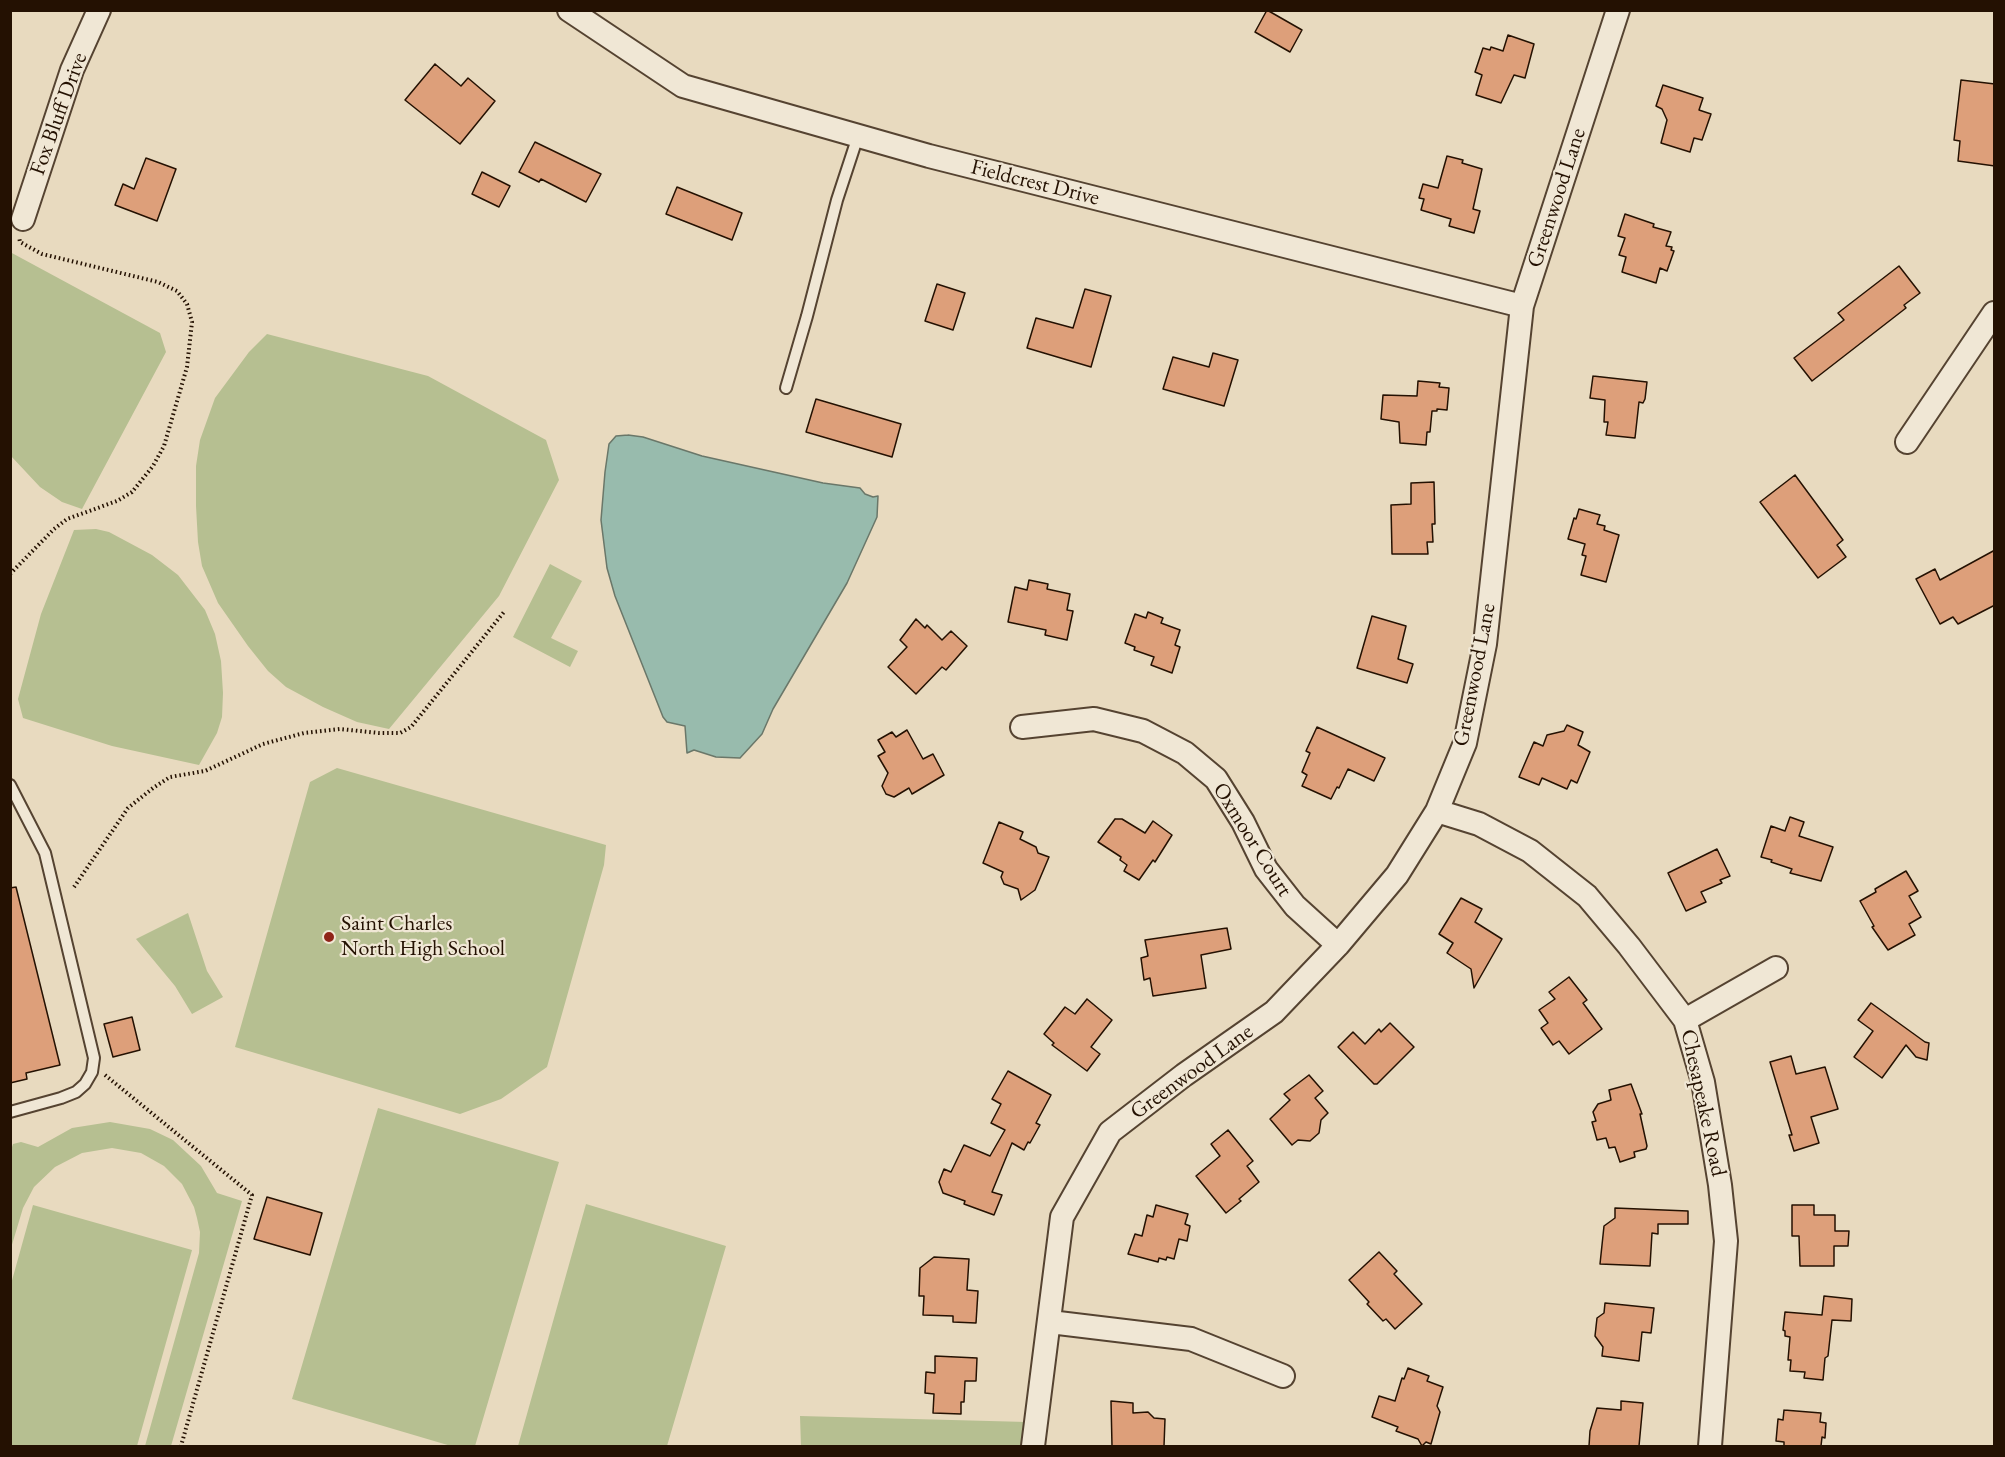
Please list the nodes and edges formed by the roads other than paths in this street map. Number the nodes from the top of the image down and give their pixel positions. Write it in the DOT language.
graph roads {
  1 [pos="99,10"];
  2 [pos="569,10"];
  3 [pos="1618,10"];
  4 [pos="858,136"];
  5 [pos="23,219"];
  6 [pos="1522,306"];
  7 [pos="1995,313"];
  8 [pos="786,388"];
  9 [pos="1906,442"];
  10 [pos="1022,727"];
  11 [pos="10,785"];
  12 [pos="1437,811"];
  13 [pos="1338,945"];
  14 [pos="1776,968"];
  15 [pos="1685,1020"];
  16 [pos="10,1112"];
  17 [pos="1050,1322"];
  18 [pos="1283,1376"];
  19 [pos="1033,1446"];
  20 [pos="1710,1446"];
  1 -- 5 [label="street, Fox Bluff Drive"];
  2 -- 4 [label="street, Fieldcrest Drive"];
  3 -- 6 [label="street, Greenwood Lane"];
  4 -- 6 [label="street, Fieldcrest Drive"];
  4 -- 8 [label="lane"];
  6 -- 12 [label="street, Greenwood Lane"];
  7 -- 9 [label="street"];
  10 -- 13 [label="street, Oxmoor Court"];
  11 -- 16 [label="lane"];
  12 -- 13 [label="street, Greenwood Lane"];
  12 -- 15 [label="street, Chesapeake Road"];
  13 -- 17 [label="street, Greenwood Lane"];
  14 -- 15 [label="street"];
  15 -- 20 [label="street, Chesapeake Road"];
  17 -- 18 [label="street"];
  17 -- 19 [label="street, Greenwood Lane"];
}
